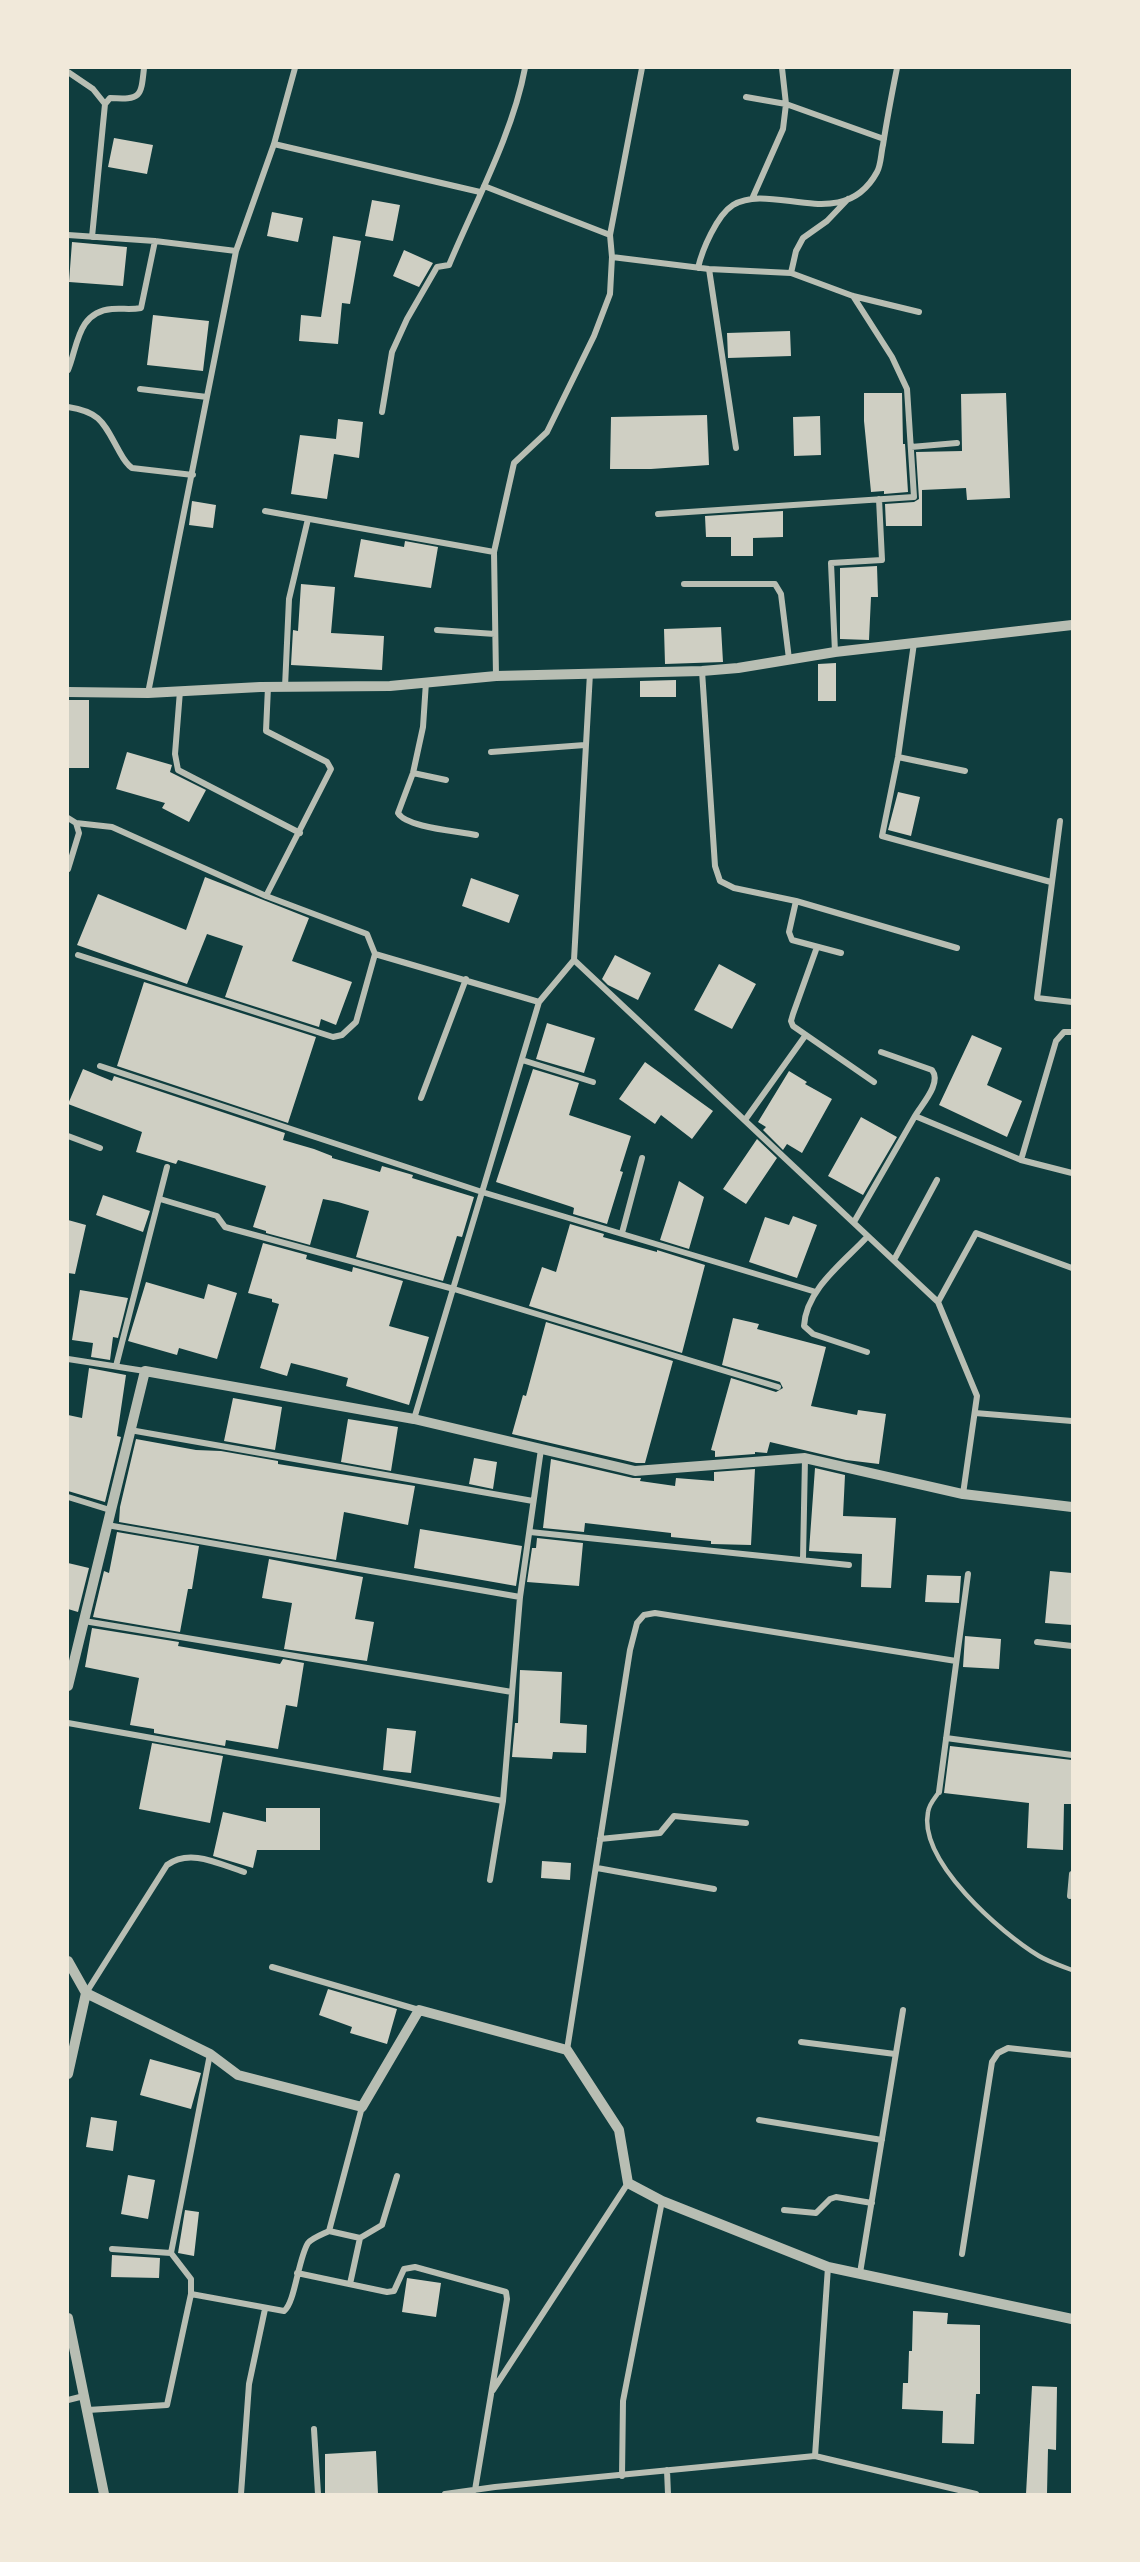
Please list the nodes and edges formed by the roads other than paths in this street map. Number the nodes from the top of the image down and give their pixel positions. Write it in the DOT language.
graph roads {
  1 [pos="144,68"];
  2 [pos="295,68"];
  3 [pos="525,68"];
  4 [pos="642,68"];
  5 [pos="782,68"];
  6 [pos="897,68"];
  7 [pos="68,72"];
  8 [pos="746,97"];
  9 [pos="105,104"];
  10 [pos="786,104"];
  11 [pos="884,139"];
  12 [pos="274,144"];
  13 [pos="482,189"];
  14 [pos="752,199"];
  15 [pos="848,199"];
  16 [pos="68,235"];
  17 [pos="610,235"];
  18 [pos="92,237"];
  19 [pos="155,241"];
  20 [pos="236,251"];
  21 [pos="612,257"];
  22 [pos="698,268"];
  23 [pos="709,269"];
  24 [pos="791,273"];
  25 [pos="853,296"];
  26 [pos="919,312"];
  27 [pos="68,370"];
  28 [pos="140,389"];
  29 [pos="207,397"];
  30 [pos="68,407"];
  31 [pos="382,412"];
  32 [pos="957,443"];
  33 [pos="910,447"];
  34 [pos="736,448"];
  35 [pos="193,476"];
  36 [pos="879,499"];
  37 [pos="265,511"];
  38 [pos="658,514"];
  39 [pos="308,519"];
  40 [pos="494,552"];
  41 [pos="684,584"];
  42 [pos="1072,625"];
  43 [pos="437,630"];
  44 [pos="495,634"];
  45 [pos="914,643"];
  46 [pos="835,652"];
  47 [pos="789,659"];
  48 [pos="702,671"];
  49 [pos="590,673"];
  50 [pos="496,676"];
  51 [pos="426,682"];
  52 [pos="267,687"];
  53 [pos="285,687"];
  54 [pos="180,691"];
  55 [pos="68,692"];
  56 [pos="148,693"];
  57 [pos="585,745"];
  58 [pos="491,752"];
  59 [pos="898,757"];
  60 [pos="965,771"];
  61 [pos="413,773"];
  62 [pos="446,780"];
  63 [pos="68,819"];
  64 [pos="1060,821"];
  65 [pos="76,823"];
  66 [pos="300,833"];
  67 [pos="476,835"];
  68 [pos="68,869"];
  69 [pos="1051,882"];
  70 [pos="267,896"];
  71 [pos="796,901"];
  72 [pos="817,946"];
  73 [pos="957,948"];
  74 [pos="841,953"];
  75 [pos="375,954"];
  76 [pos="78,955"];
  77 [pos="574,960"];
  78 [pos="466,979"];
  79 [pos="539,1002"];
  80 [pos="1072,1002"];
  81 [pos="1072,1032"];
  82 [pos="806,1036"];
  83 [pos="881,1052"];
  84 [pos="522,1060"];
  85 [pos="100,1066"];
  86 [pos="593,1082"];
  87 [pos="874,1082"];
  88 [pos="421,1098"];
  89 [pos="915,1116"];
  90 [pos="745,1120"];
  91 [pos="68,1136"];
  92 [pos="100,1148"];
  93 [pos="642,1158"];
  94 [pos="1021,1160"];
  95 [pos="167,1167"];
  96 [pos="1072,1173"];
  97 [pos="937,1180"];
  98 [pos="482,1192"];
  99 [pos="160,1199"];
  100 [pos="854,1222"];
  101 [pos="622,1233"];
  102 [pos="867,1237"];
  103 [pos="894,1260"];
  104 [pos="1072,1268"];
  105 [pos="454,1289"];
  106 [pos="816,1292"];
  107 [pos="938,1302"];
  108 [pos="867,1352"];
  109 [pos="68,1359"];
  110 [pos="116,1366"];
  111 [pos="145,1371"];
  112 [pos="778,1387"];
  113 [pos="975,1413"];
  114 [pos="414,1419"];
  115 [pos="1072,1421"];
  116 [pos="130,1430"];
  117 [pos="541,1449"];
  118 [pos="805,1458"];
  119 [pos="963,1494"];
  120 [pos="68,1497"];
  121 [pos="533,1501"];
  122 [pos="1072,1507"];
  123 [pos="110,1510"];
  124 [pos="106,1525"];
  125 [pos="530,1532"];
  126 [pos="803,1559"];
  127 [pos="849,1565"];
  128 [pos="968,1574"];
  129 [pos="520,1597"];
  130 [pos="83,1621"];
  131 [pos="1037,1642"];
  132 [pos="1072,1646"];
  133 [pos="956,1661"];
  134 [pos="68,1686"];
  135 [pos="512,1692"];
  136 [pos="68,1723"];
  137 [pos="946,1738"];
  138 [pos="1072,1755"];
  139 [pos="939,1792"];
  140 [pos="503,1801"];
  141 [pos="746,1823"];
  142 [pos="600,1839"];
  143 [pos="597,1868"];
  144 [pos="244,1872"];
  145 [pos="1072,1874"];
  146 [pos="490,1880"];
  147 [pos="714,1890"];
  148 [pos="1070,1896"];
  149 [pos="69,1963"];
  150 [pos="272,1967"];
  151 [pos="1072,1970"];
  152 [pos="87,1993"];
  153 [pos="419,2010"];
  154 [pos="903,2010"];
  155 [pos="801,2042"];
  156 [pos="567,2050"];
  157 [pos="210,2054"];
  158 [pos="895,2054"];
  159 [pos="1072,2055"];
  160 [pos="68,2073"];
  161 [pos="362,2107"];
  162 [pos="759,2120"];
  163 [pos="882,2140"];
  164 [pos="397,2176"];
  165 [pos="628,2184"];
  166 [pos="662,2201"];
  167 [pos="872,2203"];
  168 [pos="784,2210"];
  169 [pos="329,2231"];
  170 [pos="360,2238"];
  171 [pos="112,2249"];
  172 [pos="171,2253"];
  173 [pos="962,2254"];
  174 [pos="828,2267"];
  175 [pos="297,2272"];
  176 [pos="860,2273"];
  177 [pos="350,2284"];
  178 [pos="191,2294"];
  179 [pos="265,2308"];
  180 [pos="68,2318"];
  181 [pos="1072,2319"];
  182 [pos="491,2393"];
  183 [pos="84,2396"];
  184 [pos="68,2400"];
  185 [pos="88,2410"];
  186 [pos="314,2429"];
  187 [pos="815,2456"];
  188 [pos="667,2470"];
  189 [pos="622,2476"];
  190 [pos="495,2487"];
  191 [pos="475,2490"];
  192 [pos="104,2494"];
  193 [pos="241,2494"];
  194 [pos="318,2494"];
  195 [pos="445,2494"];
  196 [pos="495,2494"];
  197 [pos="668,2494"];
  198 [pos="975,2494"];
  1 -- 9 [label="street"];
  2 -- 12 [label="street"];
  3 -- 13 [label="street"];
  4 -- 17 [label="street"];
  5 -- 10 [label="street"];
  6 -- 11 [label="street"];
  7 -- 9 [label="street"];
  8 -- 10 [label="street"];
  9 -- 18 [label="street"];
  10 -- 11 [label="street"];
  10 -- 14 [label="street"];
  11 -- 15 [label="street"];
  12 -- 13 [label="street"];
  12 -- 20 [label="street"];
  13 -- 17 [label="street"];
  13 -- 31 [label="street"];
  14 -- 15 [label="street"];
  14 -- 22 [label="street"];
  15 -- 24 [label="street"];
  16 -- 18 [label="street"];
  17 -- 21 [label="street"];
  18 -- 19 [label="street"];
  19 -- 20 [label="street"];
  19 -- 27 [label="street"];
  20 -- 29 [label="street"];
  21 -- 22 [label="street"];
  21 -- 40 [label="street"];
  22 -- 23 [label="street"];
  23 -- 24 [label="street"];
  23 -- 34 [label="street"];
  24 -- 25 [label="street"];
  25 -- 26 [label="street"];
  25 -- 33 [label="street"];
  28 -- 29 [label="street"];
  29 -- 35 [label="street"];
  30 -- 35 [label="street"];
  32 -- 33 [label="street"];
  33 -- 36 [label="street"];
  35 -- 56 [label="street"];
  36 -- 38 [label="street"];
  36 -- 46 [label="street"];
  37 -- 39 [label="street"];
  39 -- 40 [label="street"];
  39 -- 53 [label="street"];
  40 -- 44 [label="street"];
  41 -- 47 [label="street"];
  42 -- 45 [label="street"];
  43 -- 44 [label="street"];
  44 -- 50 [label="street"];
  45 -- 46 [label="street"];
  45 -- 59 [label="street"];
  46 -- 47 [label="street"];
  47 -- 48 [label="street"];
  48 -- 49 [label="street"];
  48 -- 71 [label="street"];
  49 -- 50 [label="street"];
  49 -- 57 [label="street"];
  50 -- 51 [label="street"];
  51 -- 53 [label="street"];
  51 -- 61 [label="street"];
  52 -- 53 [label="street"];
  52 -- 54 [label="street"];
  52 -- 66 [label="street"];
  54 -- 56 [label="street"];
  54 -- 66 [label="street"];
  55 -- 56 [label="street"];
  57 -- 58 [label="street"];
  57 -- 77 [label="street"];
  59 -- 60 [label="street"];
  59 -- 69 [label="street"];
  61 -- 62 [label="street"];
  61 -- 67 [label="street"];
  63 -- 65 [label="street"];
  64 -- 69 [label="street"];
  65 -- 68 [label="street"];
  65 -- 70 [label="street"];
  66 -- 70 [label="street"];
  69 -- 80 [label="street"];
  70 -- 75 [label="street"];
  71 -- 72 [label="street"];
  71 -- 73 [label="street"];
  72 -- 74 [label="street"];
  72 -- 82 [label="street"];
  75 -- 76 [label="street"];
  75 -- 78 [label="street"];
  77 -- 79 [label="street"];
  77 -- 90 [label="street"];
  78 -- 79 [label="street"];
  78 -- 88 [label="street"];
  79 -- 84 [label="street"];
  81 -- 94 [label="street"];
  82 -- 87 [label="street"];
  82 -- 90 [label="street"];
  83 -- 89 [label="street"];
  84 -- 86 [label="street"];
  84 -- 98 [label="street"];
  85 -- 98 [label="street"];
  89 -- 94 [label="street"];
  89 -- 100 [label="street"];
  90 -- 100 [label="street"];
  91 -- 92 [label="street"];
  93 -- 101 [label="street"];
  94 -- 96 [label="street"];
  95 -- 99 [label="street"];
  97 -- 103 [label="street"];
  98 -- 101 [label="street"];
  98 -- 105 [label="street"];
  99 -- 105 [label="street"];
  99 -- 110 [label="street"];
  100 -- 102 [label="street"];
  101 -- 106 [label="street"];
  102 -- 103 [label="street"];
  102 -- 106 [label="street"];
  103 -- 107 [label="street"];
  104 -- 107 [label="street"];
  105 -- 112 [label="street"];
  105 -- 114 [label="street"];
  106 -- 108 [label="street"];
  107 -- 113 [label="street"];
  109 -- 110 [label="street"];
  110 -- 111 [label="street"];
  111 -- 114 [label="street"];
  111 -- 116 [label="street"];
  113 -- 115 [label="street"];
  113 -- 119 [label="street"];
  114 -- 117 [label="street"];
  116 -- 121 [label="street"];
  116 -- 123 [label="street"];
  117 -- 118 [label="street"];
  117 -- 121 [label="street"];
  118 -- 119 [label="street"];
  118 -- 126 [label="street"];
  119 -- 122 [label="street"];
  120 -- 123 [label="street"];
  121 -- 125 [label="street"];
  123 -- 124 [label="street"];
  124 -- 129 [label="street"];
  124 -- 130 [label="street"];
  125 -- 126 [label="street"];
  125 -- 129 [label="street"];
  126 -- 127 [label="street"];
  128 -- 133 [label="street"];
  129 -- 135 [label="street"];
  130 -- 134 [label="street"];
  130 -- 135 [label="street"];
  131 -- 132 [label="street"];
  133 -- 137 [label="street"];
  133 -- 142 [label="street"];
  135 -- 140 [label="street"];
  136 -- 140 [label="street"];
  137 -- 138 [label="street"];
  137 -- 139 [label="street"];
  139 -- 151 [label="lane"];
  140 -- 146 [label="street"];
  141 -- 142 [label="street"];
  142 -- 143 [label="street"];
  143 -- 147 [label="street"];
  143 -- 156 [label="street"];
  144 -- 152 [label="street"];
  145 -- 148 [label="street"];
  149 -- 152 [label="street"];
  150 -- 153 [label="street"];
  152 -- 157 [label="street"];
  152 -- 160 [label="street"];
  153 -- 156 [label="street"];
  153 -- 161 [label="street"];
  154 -- 158 [label="street"];
  155 -- 158 [label="street"];
  156 -- 165 [label="street"];
  157 -- 161 [label="street"];
  157 -- 172 [label="street"];
  158 -- 163 [label="street"];
  159 -- 173 [label="street"];
  161 -- 169 [label="street"];
  162 -- 163 [label="street"];
  163 -- 167 [label="street"];
  164 -- 170 [label="street"];
  165 -- 166 [label="street"];
  165 -- 182 [label="street"];
  166 -- 174 [label="street"];
  166 -- 189 [label="street"];
  167 -- 168 [label="street"];
  167 -- 176 [label="street"];
  169 -- 170 [label="street"];
  169 -- 175 [label="street"];
  170 -- 177 [label="street"];
  171 -- 172 [label="street"];
  172 -- 178 [label="street"];
  174 -- 176 [label="street"];
  174 -- 187 [label="street"];
  175 -- 177 [label="street"];
  175 -- 179 [label="street"];
  176 -- 181 [label="street"];
  177 -- 182 [label="street"];
  178 -- 179 [label="street"];
  178 -- 185 [label="street"];
  179 -- 193 [label="street"];
  180 -- 183 [label="street"];
  182 -- 191 [label="street"];
  183 -- 184 [label="street"];
  183 -- 185 [label="street"];
  185 -- 192 [label="street"];
  186 -- 194 [label="street"];
  187 -- 188 [label="street"];
  187 -- 198 [label="street"];
  188 -- 189 [label="street"];
  188 -- 197 [label="street"];
  189 -- 190 [label="street"];
  190 -- 191 [label="street"];
  190 -- 196 [label="street"];
  191 -- 195 [label="street"];
}
